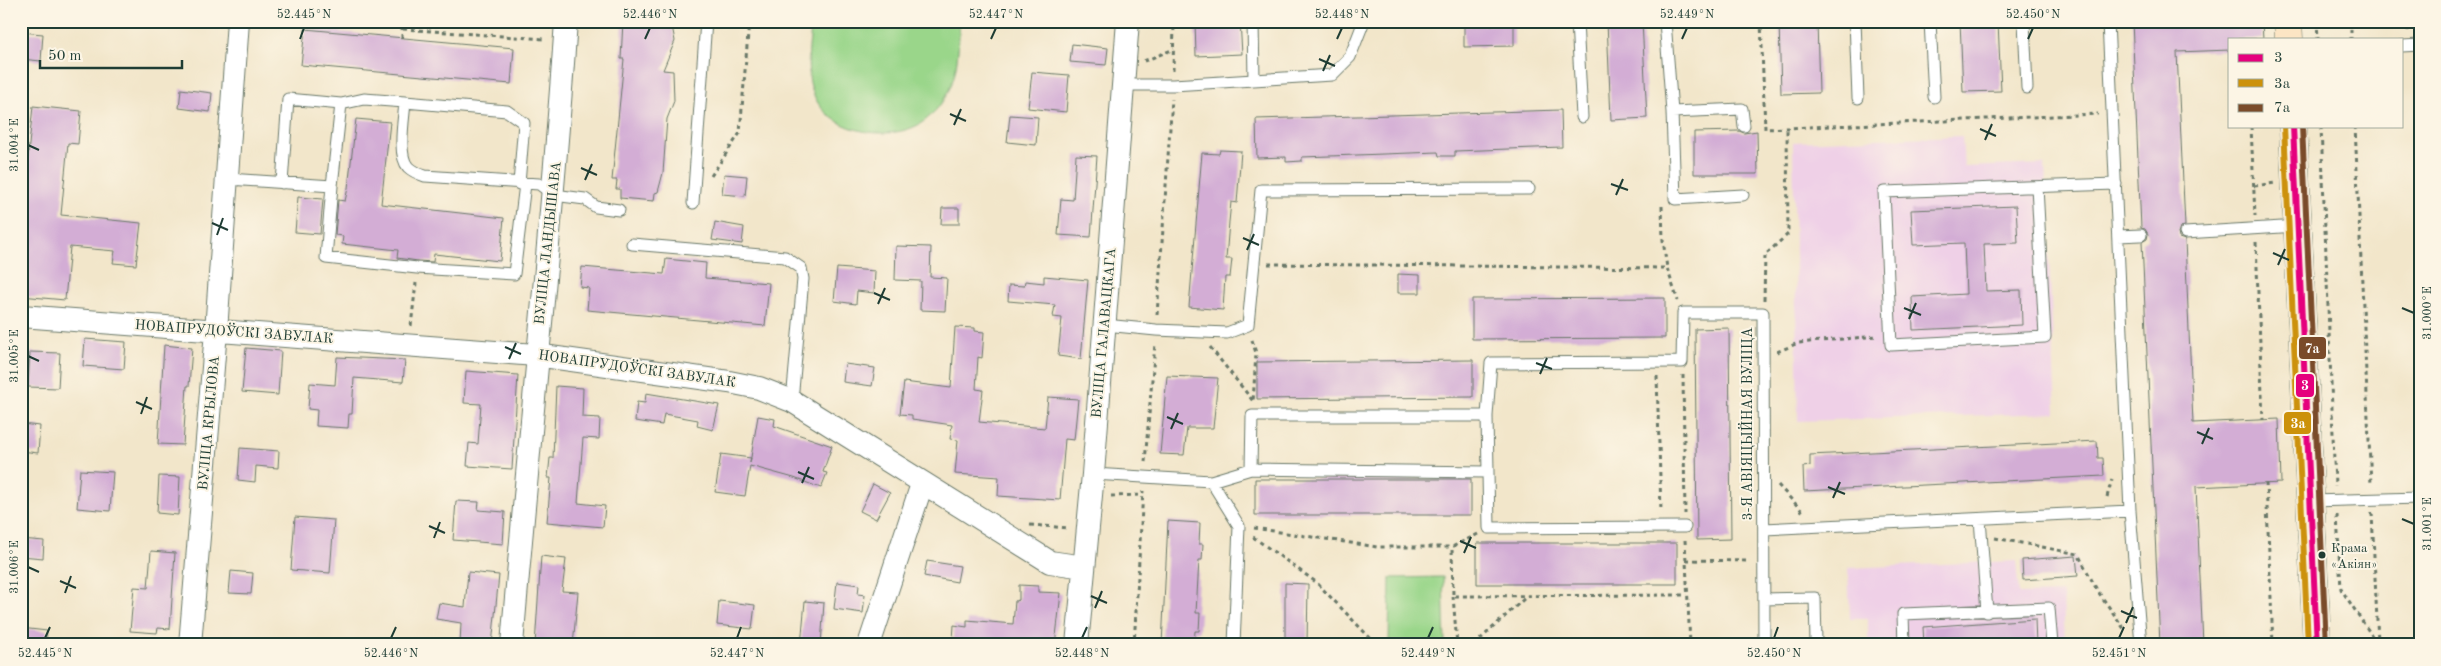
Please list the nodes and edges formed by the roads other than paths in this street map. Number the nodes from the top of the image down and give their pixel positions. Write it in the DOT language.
graph roads {
  1 [pos="238,21"];
  2 [pos="566,21"];
  3 [pos="706,21"];
  4 [pos="1128,21"];
  5 [pos="1253,21"];
  6 [pos="1364,21"];
  7 [pos="1577,21"];
  8 [pos="1665,21"];
  9 [pos="1855,21"];
  10 [pos="1930,21"];
  11 [pos="2024,21"];
  12 [pos="2108,21"];
  13 [pos="2288,21"];
  14 [pos="2289,38"];
  15 [pos="2419,45"];
  16 [pos="2404,46"];
  17 [pos="1254,80"];
  18 [pos="1123,84"];
  19 [pos="2027,88"];
  20 [pos="1934,97"];
  21 [pos="1858,98"];
  22 [pos="405,102"];
  23 [pos="341,104"];
  24 [pos="1672,112"];
  25 [pos="1582,117"];
  26 [pos="1744,126"];
  27 [pos="2293,128"];
  28 [pos="228,179"];
  29 [pos="282,183"];
  30 [pos="522,184"];
  31 [pos="2116,184"];
  32 [pos="332,186"];
  33 [pos="2037,187"];
  34 [pos="1529,189"];
  35 [pos="554,195"];
  36 [pos="1743,195"];
  37 [pos="692,203"];
  38 [pos="620,210"];
  39 [pos="2298,226"];
  40 [pos="2185,233"];
  41 [pos="2142,235"];
  42 [pos="2118,236"];
  43 [pos="632,244"];
  44 [pos="21,316"];
  45 [pos="1105,325"];
  46 [pos="216,331"];
  47 [pos="536,355"];
  48 [pos="792,401"];
  49 [pos="1487,416"];
  50 [pos="1251,469"];
  51 [pos="1487,472"];
  52 [pos="1093,474"];
  53 [pos="1211,481"];
  54 [pos="922,484"];
  55 [pos="2420,498"];
  56 [pos="2323,501"];
  57 [pos="2130,511"];
  58 [pos="1980,519"];
  59 [pos="1685,527"];
  60 [pos="1764,529"];
  61 [pos="1084,567"];
  62 [pos="1764,599"];
  63 [pos="1987,612"];
  64 [pos="1816,642"];
  65 [pos="190,645"];
  66 [pos="512,645"];
  67 [pos="869,645"];
  68 [pos="1077,645"];
  69 [pos="1234,645"];
  70 [pos="1764,645"];
  71 [pos="1904,645"];
  72 [pos="2052,645"];
  73 [pos="2141,645"];
  74 [pos="2317,645"];
  1 -- 28 [label="street, ВУЛІЦА КРЫЛОВА"];
  2 -- 35 [label="street, ВУЛІЦА ЛАНДЫШАВА"];
  3 -- 37 [label="lane"];
  4 -- 18 [label="street, ВУЛІЦА ГАЛАВАЦКАГА"];
  5 -- 17 [label="lane"];
  6 -- 17 [label="lane"];
  7 -- 25 [label="lane"];
  8 -- 24 [label="lane"];
  9 -- 21 [label="lane"];
  10 -- 20 [label="lane"];
  11 -- 19 [label="lane"];
  12 -- 31 [label="lane"];
  13 -- 14 [label="main road"];
  15 -- 16 [label="lane"];
  17 -- 18 [label="lane"];
  18 -- 45 [label="street, ВУЛІЦА ГАЛАВАЦКАГА"];
  22 -- 23 [label="lane"];
  22 -- 30 [label="lane"];
  22 -- 30 [label="lane"];
  23 -- 29 [label="lane"];
  23 -- 32 [label="lane"];
  24 -- 26 [label="lane"];
  24 -- 36 [label="lane"];
  27 -- 39 [label="main road"];
  28 -- 29 [label="lane"];
  28 -- 46 [label="street, ВУЛІЦА КРЫЛОВА"];
  29 -- 32 [label="lane"];
  30 -- 32 [label="lane"];
  30 -- 35 [label="lane"];
  31 -- 33 [label="lane"];
  31 -- 42 [label="lane"];
  33 -- 33 [label="lane"];
  34 -- 45 [label="lane"];
  35 -- 38 [label="lane"];
  35 -- 47 [label="street, ВУЛІЦА ЛАНДЫШАВА"];
  39 -- 40 [label="lane"];
  39 -- 56 [label="main road"];
  41 -- 42 [label="lane"];
  42 -- 57 [label="lane"];
  43 -- 48 [label="lane"];
  44 -- 46 [label="street, НОВАПРУДОЎСКІ ЗАВУЛАК"];
  45 -- 52 [label="street, ВУЛІЦА ГАЛАВАЦКАГА"];
  46 -- 47 [label="street, НОВАПРУДОЎСКІ ЗАВУЛАК"];
  46 -- 65 [label="street, ВУЛІЦА КРЫЛОВА"];
  47 -- 48 [label="street, НОВАПРУДОЎСКІ ЗАВУЛАК"];
  47 -- 66 [label="street, ВУЛІЦА ЛАНДЫШАВА"];
  48 -- 54 [label="street, НОВАПРУДОЎСКІ ЗАВУЛАК"];
  49 -- 50 [label="lane"];
  49 -- 51 [label="lane"];
  49 -- 60 [label="lane, 3-Я АВІЯЦЫЙНАЯ ВУЛІЦА"];
  50 -- 51 [label="lane"];
  50 -- 53 [label="lane"];
  51 -- 59 [label="lane"];
  52 -- 53 [label="lane"];
  52 -- 61 [label="street, ВУЛІЦА ГАЛАВАЦКАГА"];
  53 -- 69 [label="lane"];
  54 -- 61 [label="street, НОВАПРУДОЎСКІ ЗАВУЛАК"];
  54 -- 67 [label="street"];
  55 -- 56 [label="lane"];
  56 -- 74 [label="main road"];
  57 -- 58 [label="lane"];
  57 -- 73 [label="lane"];
  58 -- 60 [label="lane"];
  58 -- 63 [label="lane"];
  60 -- 62 [label="lane, 3-Я АВІЯЦЫЙНАЯ ВУЛІЦА"];
  61 -- 68 [label="street, ВУЛІЦА ГАЛАВАЦКАГА"];
  62 -- 64 [label="lane"];
  62 -- 70 [label="lane, 3-Я АВІЯЦЫЙНАЯ ВУЛІЦА"];
  63 -- 71 [label="lane"];
  63 -- 72 [label="lane"];
}
